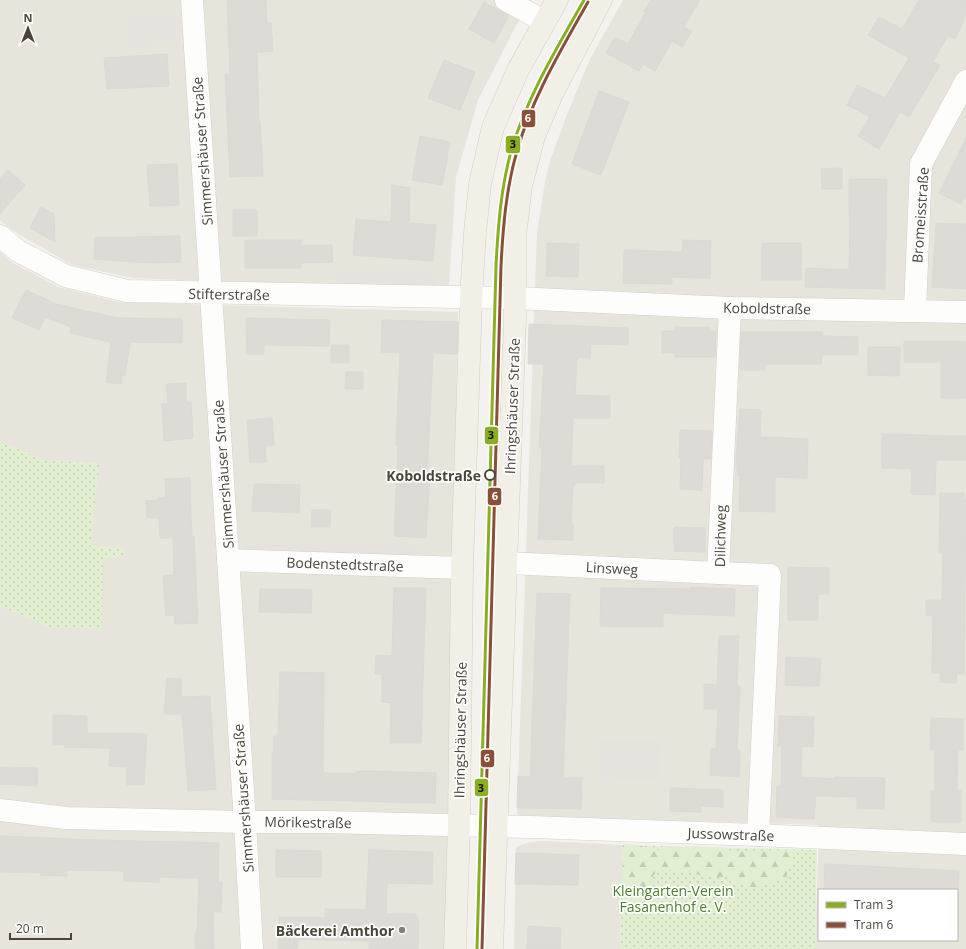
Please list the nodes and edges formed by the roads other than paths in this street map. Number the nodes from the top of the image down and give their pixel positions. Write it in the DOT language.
graph roads {
  1 [pos="192,0"];
  2 [pos="506,0"];
  3 [pos="557,0"];
  4 [pos="601,0"];
  5 [pos="545,22"];
  6 [pos="966,81"];
  7 [pos="0,236"];
  8 [pos="211,294"];
  9 [pos="471,298"];
  10 [pos="514,298"];
  11 [pos="730,308"];
  12 [pos="915,311"];
  13 [pos="966,312"];
  14 [pos="228,560"];
  15 [pos="506,563"];
  16 [pos="462,568"];
  17 [pos="718,573"];
  18 [pos="0,810"];
  19 [pos="245,822"];
  20 [pos="459,826"];
  21 [pos="496,826"];
  22 [pos="758,835"];
  23 [pos="966,844"];
  24 [pos="252,949"];
  25 [pos="455,949"];
  26 [pos="492,949"];
  1 -- 8 [label="street, Simmershäuser Straße"];
  2 -- 5 [label="street"];
  3 -- 5 [label="main road, Ihringshäuser Straße"];
  4 -- 10 [label="main road, Ihringshäuser Straße"];
  5 -- 9 [label="main road, Ihringshäuser Straße"];
  6 -- 12 [label="street, Bromeisstraße"];
  7 -- 8 [label="street, Stifterstraße"];
  8 -- 9 [label="street, Stifterstraße"];
  8 -- 14 [label="street, Simmershäuser Straße"];
  9 -- 10 [label="street, Koboldstraße"];
  9 -- 16 [label="main road, Ihringshäuser Straße"];
  10 -- 11 [label="street, Koboldstraße"];
  10 -- 15 [label="main road, Ihringshäuser Straße"];
  11 -- 12 [label="street, Koboldstraße"];
  11 -- 17 [label="street, Dilichweg"];
  12 -- 13 [label="street, Koboldstraße"];
  14 -- 16 [label="street, Bodenstedtstraße"];
  14 -- 19 [label="street, Simmershäuser Straße"];
  15 -- 17 [label="street, Linsweg"];
  15 -- 21 [label="main road, Ihringshäuser Straße"];
  16 -- 20 [label="main road, Ihringshäuser Straße"];
  17 -- 22 [label="street, Dilichweg"];
  18 -- 19 [label="street, Mörikestraße"];
  19 -- 20 [label="street, Mörikestraße"];
  19 -- 24 [label="street, Simmershäuser Straße"];
  20 -- 21 [label="street, Mörikestraße"];
  20 -- 25 [label="main road, Ihringshäuser Straße"];
  21 -- 22 [label="street, Jussowstraße"];
  21 -- 26 [label="main road, Ihringshäuser Straße"];
  22 -- 23 [label="street, Jussowstraße"];
}
